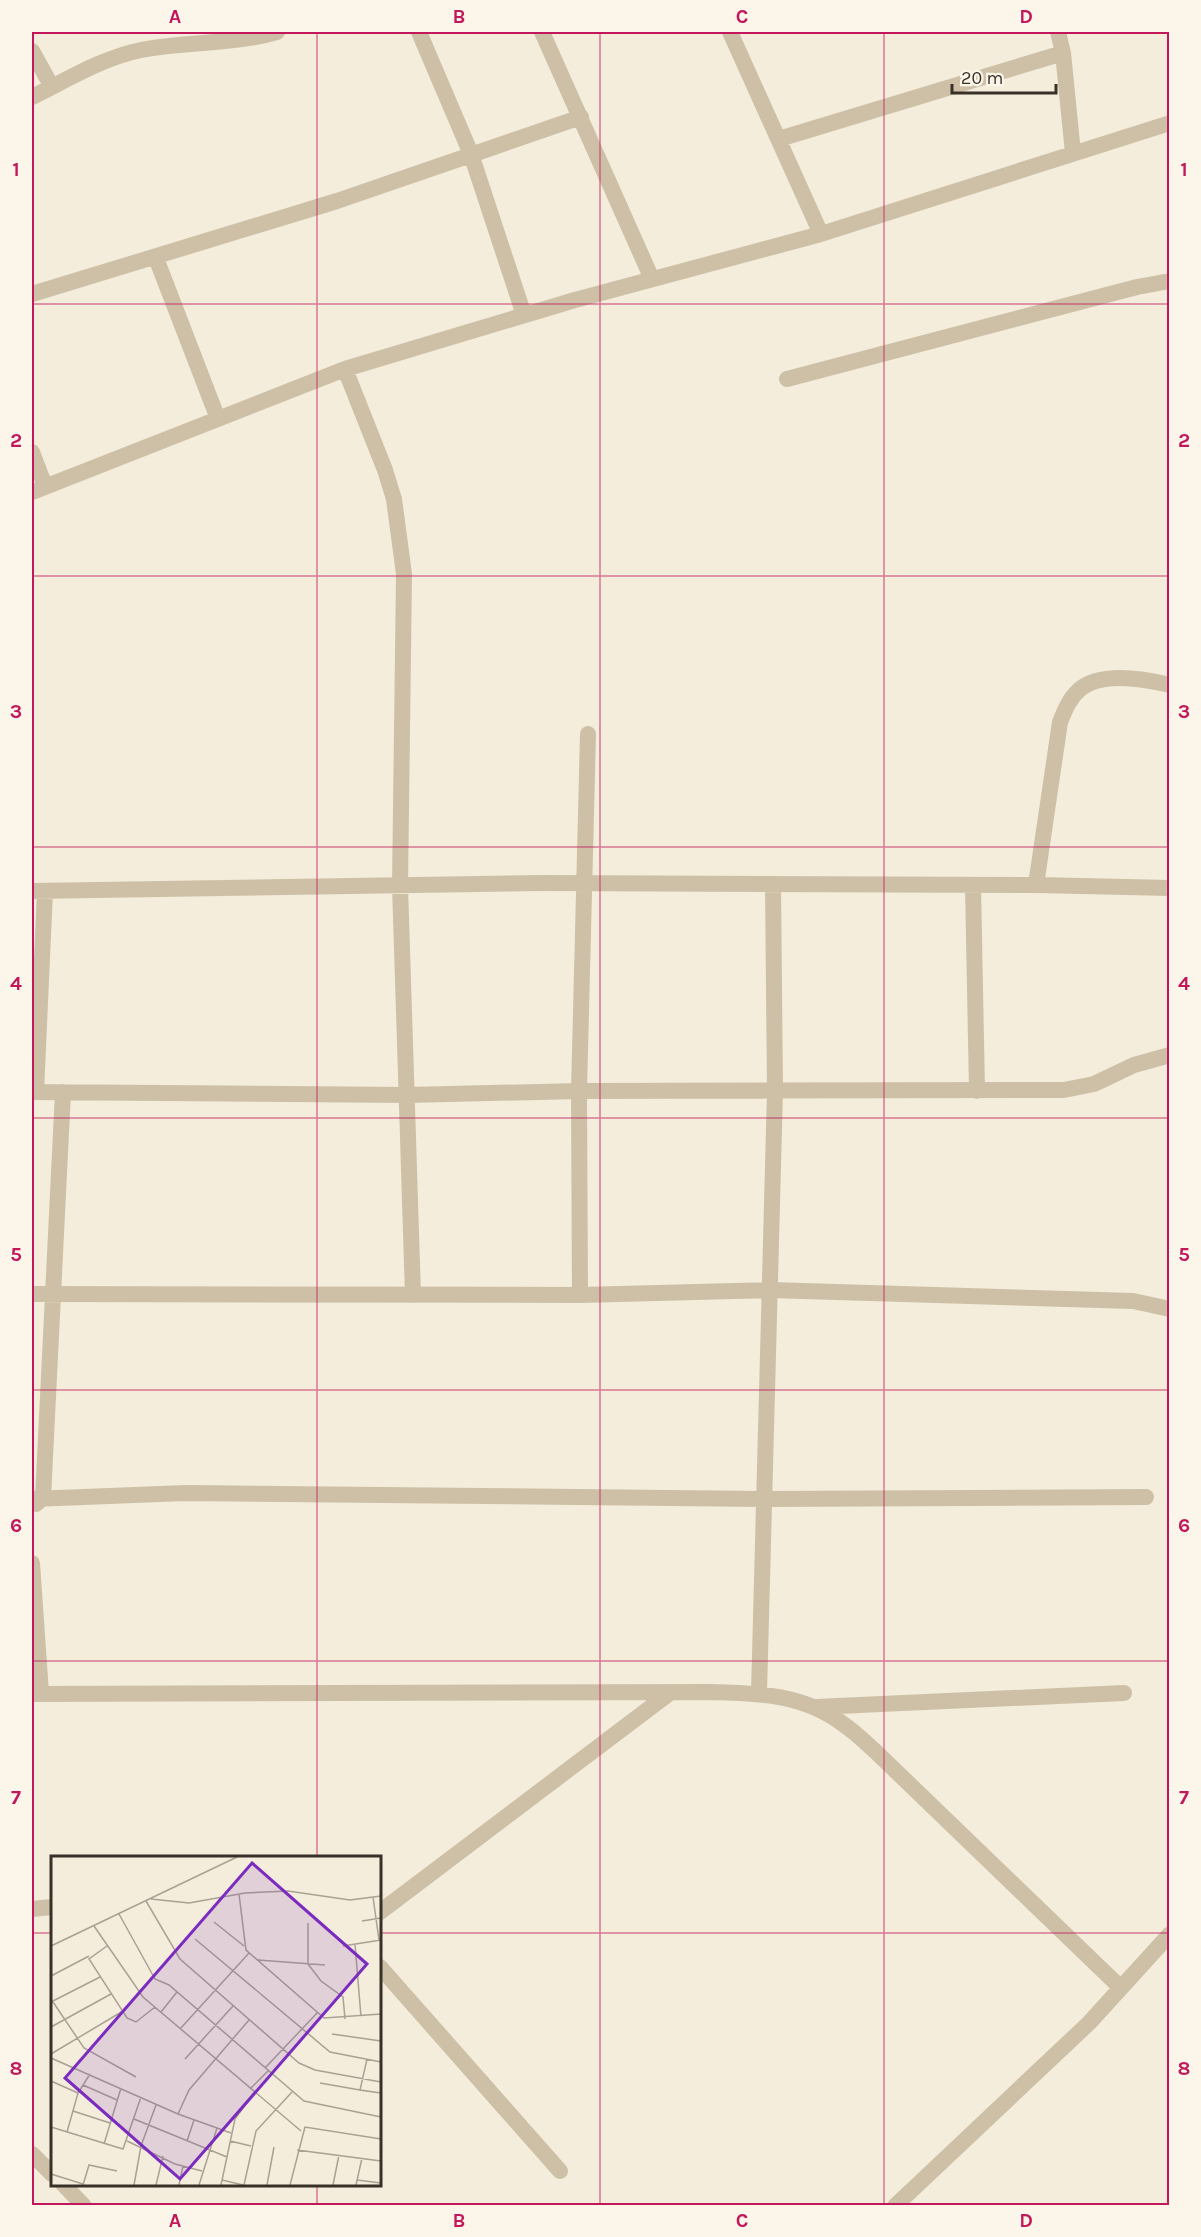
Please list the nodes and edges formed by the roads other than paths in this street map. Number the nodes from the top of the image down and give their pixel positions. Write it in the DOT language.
graph roads {
  1 [pos="277,32"];
  2 [pos="419,32"];
  3 [pos="542,32"];
  4 [pos="730,32"];
  5 [pos="1058,32"];
  6 [pos="218,37"];
  7 [pos="32,51"];
  8 [pos="1063,53"];
  9 [pos="52,87"];
  10 [pos="32,97"];
  11 [pos="580,117"];
  12 [pos="1170,123"];
  13 [pos="778,139"];
  14 [pos="1073,153"];
  15 [pos="471,154"];
  16 [pos="821,234"];
  17 [pos="156,258"];
  18 [pos="652,279"];
  19 [pos="1170,281"];
  20 [pos="32,294"];
  21 [pos="524,315"];
  22 [pos="345,369"];
  23 [pos="787,379"];
  24 [pos="218,419"];
  25 [pos="32,452"];
  26 [pos="38,489"];
  27 [pos="1170,685"];
  28 [pos="588,734"];
  29 [pos="585,883"];
  30 [pos="773,884"];
  31 [pos="400,885"];
  32 [pos="973,885"];
  33 [pos="1036,885"];
  34 [pos="1170,888"];
  35 [pos="38,891"];
  36 [pos="1170,1055"];
  37 [pos="579,1091"];
  38 [pos="776,1091"];
  39 [pos="977,1091"];
  40 [pos="34,1092"];
  41 [pos="63,1092"];
  42 [pos="408,1095"];
  43 [pos="770,1290"];
  44 [pos="53,1293"];
  45 [pos="32,1294"];
  46 [pos="412,1295"];
  47 [pos="580,1295"];
  48 [pos="1170,1309"];
  49 [pos="1146,1497"];
  50 [pos="764,1499"];
  51 [pos="35,1502"];
  52 [pos="32,1563"];
  53 [pos="671,1692"];
  54 [pos="759,1693"];
  55 [pos="1124,1693"];
  56 [pos="36,1694"];
  57 [pos="815,1707"];
  58 [pos="51,1907"];
  59 [pos="32,1909"];
  60 [pos="381,1911"];
  61 [pos="1170,1934"];
  62 [pos="381,1968"];
  63 [pos="1121,1988"];
  64 [pos="32,2154"];
  65 [pos="560,2170"];
  66 [pos="51,2173"];
  67 [pos="65,2186"];
  68 [pos="84,2205"];
  69 [pos="895,2205"];
  1 -- 6 [label="street"];
  2 -- 15 [label="street"];
  3 -- 11 [label="street"];
  4 -- 13 [label="street"];
  5 -- 8 [label="street"];
  6 -- 9 [label="street"];
  7 -- 9 [label="street"];
  8 -- 13 [label="street"];
  8 -- 14 [label="street"];
  9 -- 10 [label="street"];
  11 -- 15 [label="street"];
  11 -- 18 [label="street"];
  12 -- 14 [label="street"];
  13 -- 16 [label="street"];
  14 -- 16 [label="street"];
  15 -- 17 [label="street"];
  15 -- 21 [label="street"];
  16 -- 18 [label="street"];
  17 -- 20 [label="street"];
  17 -- 24 [label="street"];
  18 -- 21 [label="street"];
  19 -- 23 [label="street"];
  21 -- 22 [label="street"];
  22 -- 24 [label="street"];
  22 -- 31 [label="street"];
  24 -- 26 [label="street"];
  25 -- 26 [label="street"];
  27 -- 33 [label="street"];
  28 -- 29 [label="street"];
  29 -- 30 [label="street"];
  29 -- 31 [label="street"];
  29 -- 37 [label="street"];
  30 -- 32 [label="street"];
  30 -- 38 [label="street"];
  31 -- 35 [label="street"];
  31 -- 42 [label="street"];
  32 -- 33 [label="street"];
  32 -- 39 [label="street"];
  33 -- 34 [label="street"];
  35 -- 40 [label="street"];
  36 -- 39 [label="street"];
  37 -- 38 [label="street"];
  37 -- 42 [label="street"];
  37 -- 47 [label="street"];
  38 -- 39 [label="street"];
  38 -- 43 [label="street"];
  40 -- 41 [label="street"];
  41 -- 42 [label="street"];
  41 -- 44 [label="street"];
  42 -- 46 [label="street"];
  43 -- 47 [label="street"];
  43 -- 48 [label="street"];
  43 -- 50 [label="street"];
  44 -- 45 [label="street"];
  44 -- 46 [label="street"];
  44 -- 51 [label="street"];
  46 -- 47 [label="street"];
  49 -- 50 [label="street"];
  50 -- 51 [label="street"];
  50 -- 54 [label="street"];
  52 -- 56 [label="street"];
  53 -- 54 [label="street"];
  53 -- 56 [label="street"];
  53 -- 60 [label="street"];
  54 -- 57 [label="street"];
  55 -- 57 [label="street"];
  57 -- 63 [label="street"];
  58 -- 59 [label="street"];
  61 -- 63 [label="street"];
  62 -- 65 [label="street"];
  63 -- 69 [label="street"];
  64 -- 66 [label="street"];
  67 -- 68 [label="street"];
}
